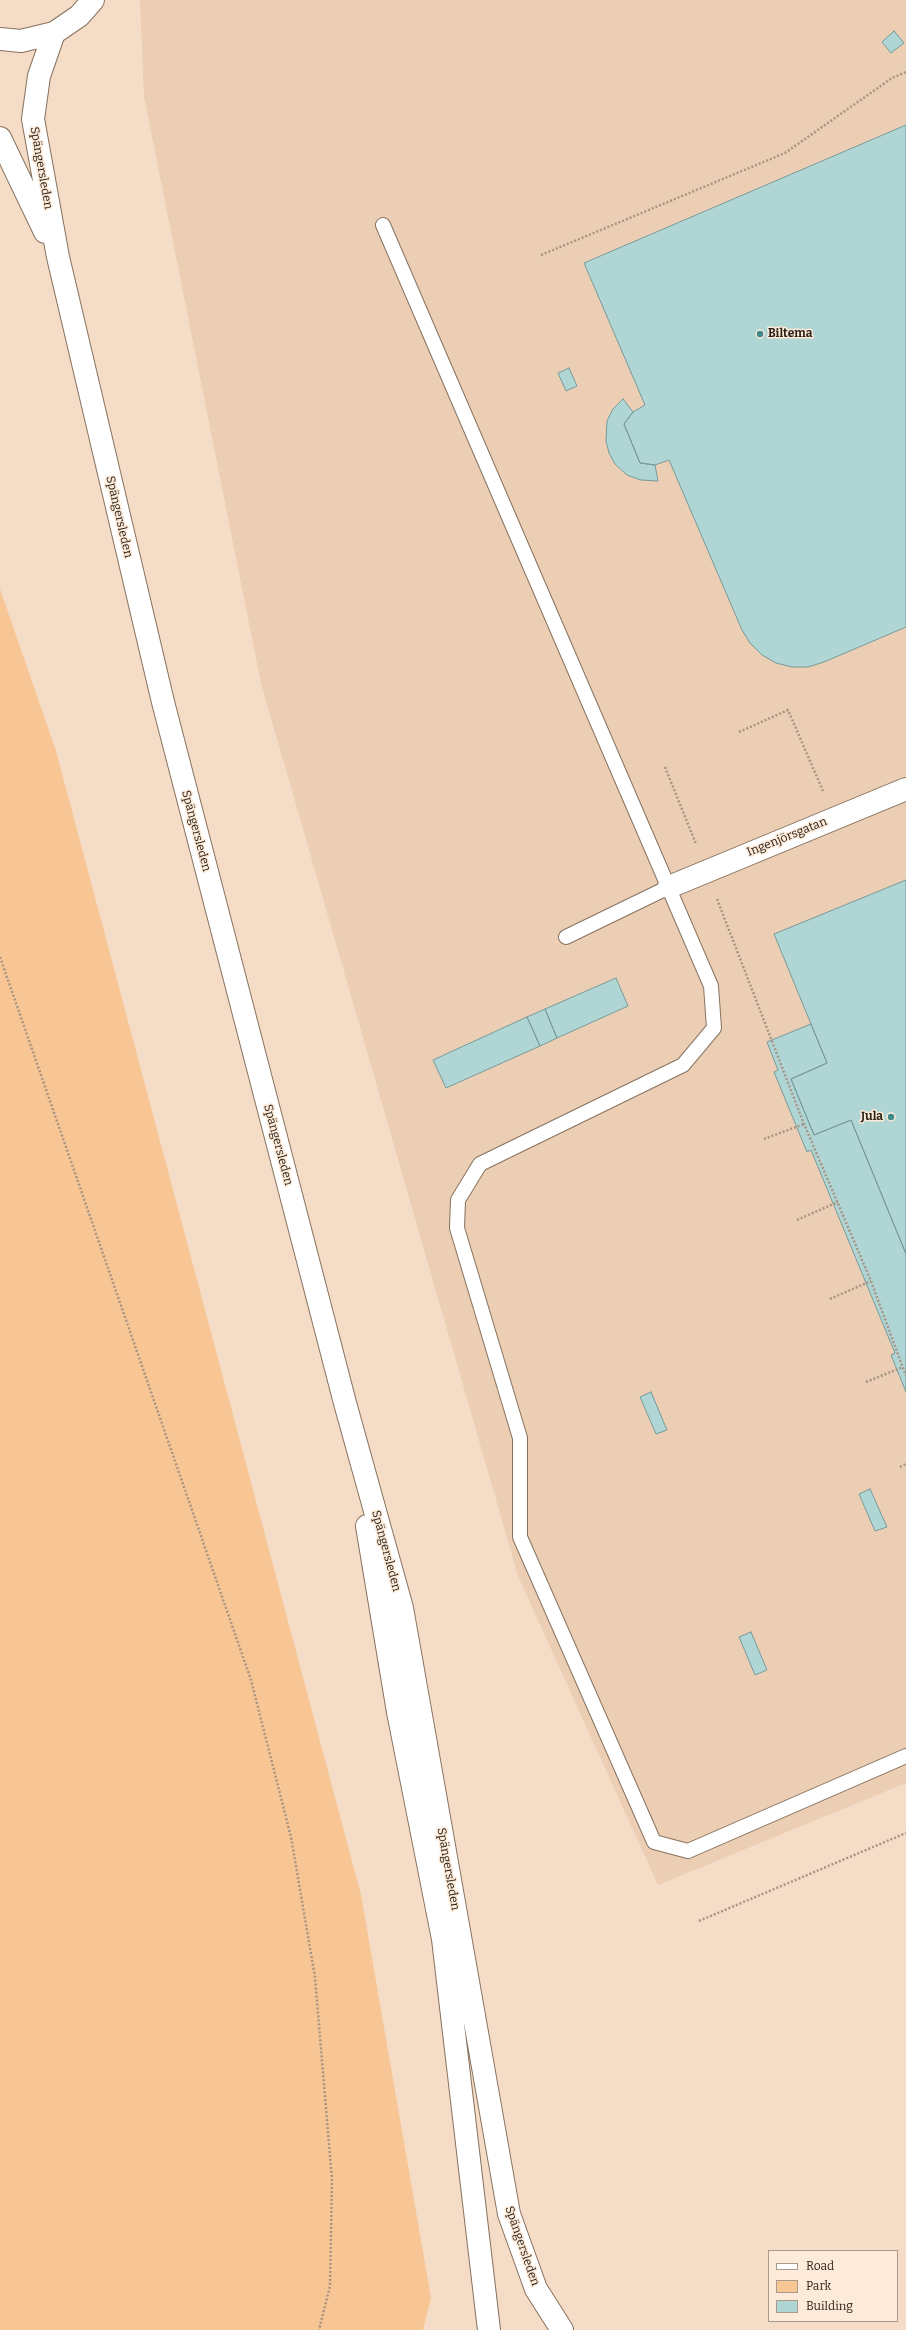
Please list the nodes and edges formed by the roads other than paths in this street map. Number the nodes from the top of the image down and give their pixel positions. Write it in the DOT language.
graph roads {
  1 [pos="93,0"];
  2 [pos="54,33"];
  3 [pos="0,39"];
  4 [pos="0,138"];
  5 [pos="383,225"];
  6 [pos="58,258"];
  7 [pos="906,789"];
  8 [pos="669,887"];
  9 [pos="566,938"];
  10 [pos="345,1403"];
  11 [pos="906,1756"];
  12 [pos="488,2330"];
  13 [pos="562,2330"];
  1 -- 2 [label="main road"];
  2 -- 3 [label="main road"];
  2 -- 6 [label="main road, Spängersleden"];
  4 -- 6 [label="main road, Spängersleden"];
  5 -- 8 [label="lane"];
  6 -- 10 [label="main road, Spängersleden"];
  7 -- 8 [label="main road, Ingenjörsgatan"];
  8 -- 9 [label="lane"];
  8 -- 11 [label="lane"];
  10 -- 12 [label="main road, Spängersleden"];
  10 -- 13 [label="main road, Spängersleden"];
}
